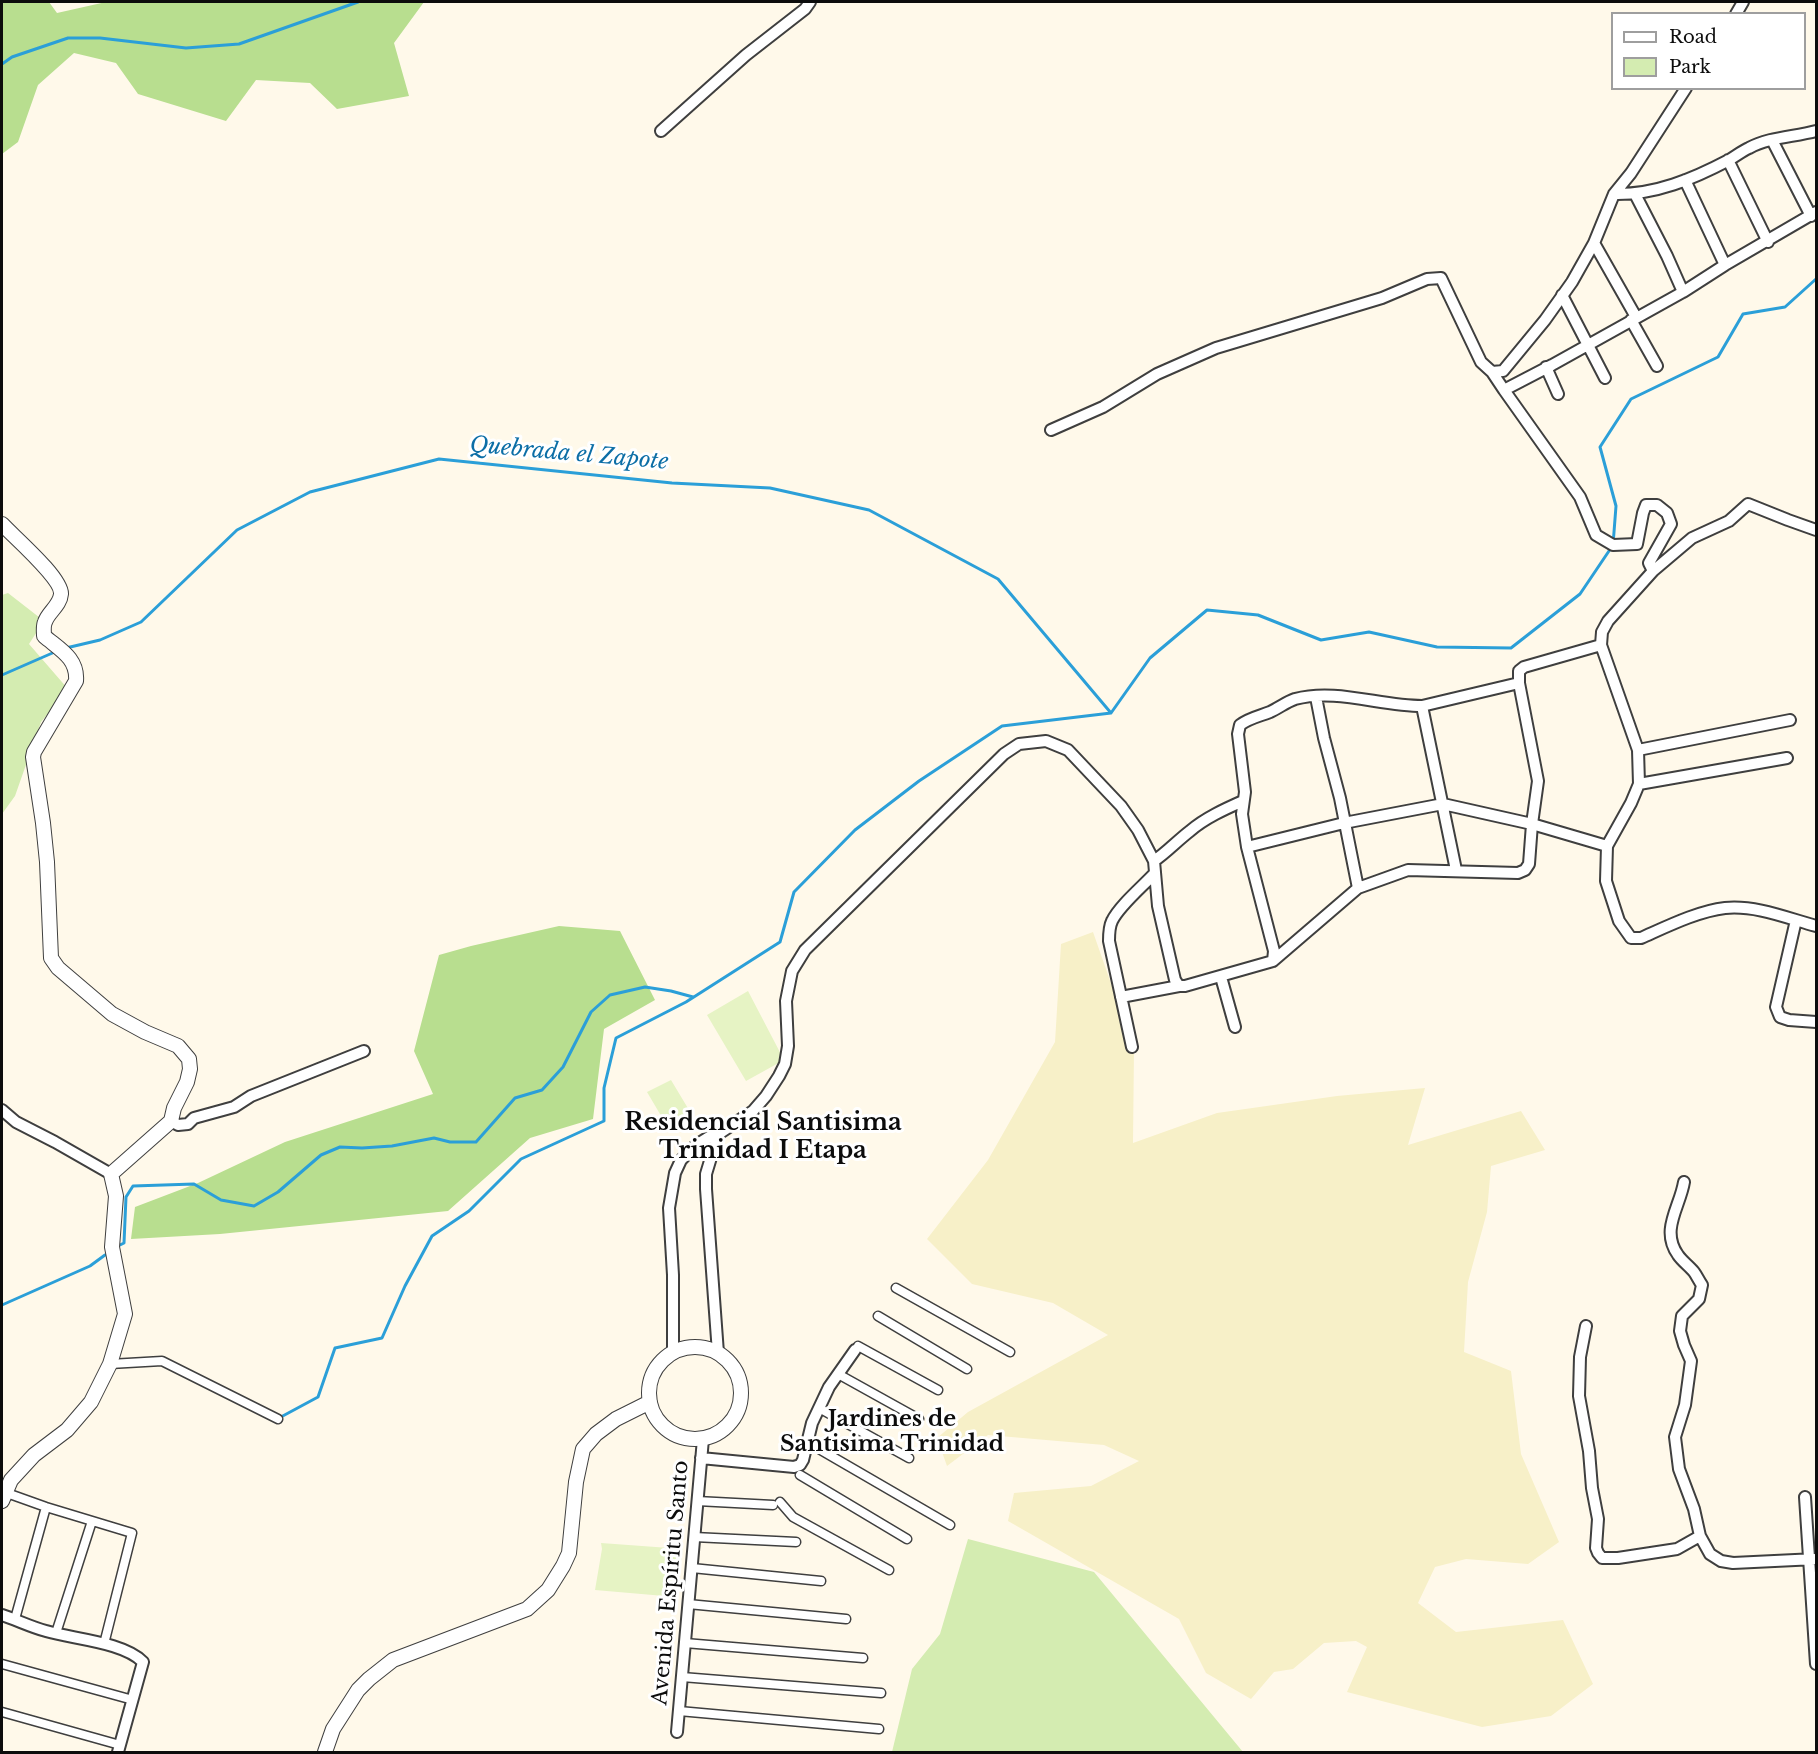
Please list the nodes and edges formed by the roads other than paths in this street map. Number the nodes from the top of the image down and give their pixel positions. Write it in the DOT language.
graph roads {
  1 [pos="810,2"];
  2 [pos="1685,90"];
  3 [pos="661,131"];
  4 [pos="1816,131"];
  5 [pos="1772,140"];
  6 [pos="1728,160"];
  7 [pos="1685,180"];
  8 [pos="1614,194"];
  9 [pos="1635,194"];
  10 [pos="1814,214"];
  11 [pos="1768,242"];
  12 [pos="1594,243"];
  13 [pos="1725,265"];
  14 [pos="1683,292"];
  15 [pos="1562,295"];
  16 [pos="1634,319"];
  17 [pos="1588,344"];
  18 [pos="1657,366"];
  19 [pos="1546,367"];
  20 [pos="1492,372"];
  21 [pos="1605,378"];
  22 [pos="1504,390"];
  23 [pos="1558,394"];
  24 [pos="1051,430"];
  25 [pos="2,524"];
  26 [pos="1816,530"];
  27 [pos="1653,572"];
  28 [pos="1601,645"];
  29 [pos="1519,682"];
  30 [pos="1316,697"];
  31 [pos="1422,706"];
  32 [pos="1790,720"];
  33 [pos="1638,750"];
  34 [pos="1787,758"];
  35 [pos="1639,784"];
  36 [pos="1243,801"];
  37 [pos="1443,804"];
  38 [pos="1344,823"];
  39 [pos="1532,824"];
  40 [pos="1244,830"];
  41 [pos="1264,843"];
  42 [pos="1607,846"];
  43 [pos="1247,847"];
  44 [pos="1154,861"];
  45 [pos="1456,870"];
  46 [pos="1155,873"];
  47 [pos="1358,888"];
  48 [pos="1797,920"];
  49 [pos="1816,926"];
  50 [pos="1276,956"];
  51 [pos="1221,977"];
  52 [pos="1179,986"];
  53 [pos="1121,997"];
  54 [pos="1816,1022"];
  55 [pos="1235,1027"];
  56 [pos="1131,1047"];
  57 [pos="364,1051"];
  58 [pos="2,1110"];
  59 [pos="171,1121"];
  60 [pos="714,1137"];
  61 [pos="111,1174"];
  62 [pos="1684,1182"];
  63 [pos="896,1288"];
  64 [pos="878,1316"];
  65 [pos="1586,1326"];
  66 [pos="857,1348"];
  67 [pos="1010,1352"];
  68 [pos="673,1353"];
  69 [pos="717,1353"];
  70 [pos="110,1364"];
  71 [pos="967,1368"];
  72 [pos="838,1374"];
  73 [pos="938,1390"];
  74 [pos="650,1402"];
  75 [pos="819,1408"];
  76 [pos="278,1419"];
  77 [pos="919,1419"];
  78 [pos="703,1439"];
  79 [pos="807,1442"];
  80 [pos="701,1458"];
  81 [pos="909,1458"];
  82 [pos="800,1474"];
  83 [pos="3,1496"];
  84 [pos="1805,1497"];
  85 [pos="697,1501"];
  86 [pos="46,1507"];
  87 [pos="92,1521"];
  88 [pos="950,1525"];
  89 [pos="1700,1536"];
  90 [pos="694,1537"];
  91 [pos="907,1539"];
  92 [pos="796,1542"];
  93 [pos="1813,1560"];
  94 [pos="692,1568"];
  95 [pos="889,1570"];
  96 [pos="821,1581"];
  97 [pos="688,1604"];
  98 [pos="2,1615"];
  99 [pos="15,1619"];
  100 [pos="846,1619"];
  101 [pos="56,1633"];
  102 [pos="685,1643"];
  103 [pos="104,1644"];
  104 [pos="863,1658"];
  105 [pos="2,1664"];
  106 [pos="1816,1664"];
  107 [pos="682,1677"];
  108 [pos="882,1693"];
  109 [pos="133,1700"];
  110 [pos="679,1711"];
  111 [pos="2,1712"];
  112 [pos="879,1729"];
  113 [pos="677,1732"];
  114 [pos="119,1749"];
  115 [pos="326,1752"];
  1 -- 3 [label="street"];
  2 -- 8 [label="street"];
  4 -- 5 [label="street"];
  5 -- 6 [label="street"];
  5 -- 10 [label="street"];
  6 -- 7 [label="street"];
  6 -- 11 [label="street"];
  7 -- 9 [label="street"];
  7 -- 13 [label="street"];
  8 -- 9 [label="street"];
  8 -- 12 [label="street"];
  9 -- 14 [label="street"];
  10 -- 11 [label="street"];
  11 -- 13 [label="street"];
  12 -- 15 [label="street"];
  12 -- 16 [label="street"];
  13 -- 14 [label="street"];
  14 -- 16 [label="street"];
  15 -- 17 [label="street"];
  15 -- 20 [label="street"];
  16 -- 17 [label="street"];
  16 -- 18 [label="street"];
  17 -- 19 [label="street"];
  17 -- 21 [label="street"];
  19 -- 22 [label="street"];
  19 -- 23 [label="street"];
  20 -- 22 [label="street"];
  20 -- 24 [label="street"];
  22 -- 27 [label="street"];
  25 -- 59 [label="street"];
  26 -- 27 [label="street"];
  27 -- 28 [label="street"];
  28 -- 29 [label="street"];
  28 -- 33 [label="street"];
  29 -- 31 [label="street"];
  29 -- 39 [label="street"];
  30 -- 31 [label="street"];
  30 -- 36 [label="street"];
  30 -- 38 [label="street"];
  31 -- 37 [label="street"];
  32 -- 33 [label="street"];
  33 -- 35 [label="street"];
  34 -- 35 [label="street"];
  35 -- 42 [label="street"];
  36 -- 40 [label="street"];
  36 -- 44 [label="street"];
  37 -- 38 [label="street"];
  37 -- 39 [label="street"];
  37 -- 45 [label="street"];
  38 -- 41 [label="street"];
  38 -- 47 [label="street"];
  39 -- 42 [label="street"];
  39 -- 45 [label="street"];
  40 -- 41 [label="street"];
  40 -- 43 [label="street"];
  41 -- 43 [label="street"];
  42 -- 48 [label="street"];
  43 -- 50 [label="street"];
  44 -- 46 [label="street"];
  44 -- 60 [label="street"];
  45 -- 47 [label="street"];
  46 -- 52 [label="street"];
  46 -- 53 [label="street"];
  47 -- 50 [label="street"];
  48 -- 49 [label="street"];
  48 -- 54 [label="street"];
  50 -- 51 [label="street"];
  51 -- 52 [label="street"];
  51 -- 55 [label="street"];
  52 -- 53 [label="street"];
  53 -- 56 [label="street"];
  57 -- 59 [label="street"];
  58 -- 61 [label="street"];
  59 -- 61 [label="street"];
  60 -- 68 [label="street"];
  60 -- 69 [label="street"];
  61 -- 70 [label="street"];
  62 -- 89 [label="street"];
  63 -- 67 [label="street"];
  64 -- 71 [label="street"];
  65 -- 89 [label="street"];
  66 -- 72 [label="street"];
  66 -- 73 [label="street"];
  68 -- 69 [label="street"];
  68 -- 74 [label="street"];
  69 -- 78 [label="street"];
  70 -- 76 [label="street"];
  70 -- 83 [label="street"];
  72 -- 75 [label="street"];
  72 -- 77 [label="street"];
  74 -- 78 [label="street"];
  74 -- 115 [label="street"];
  75 -- 79 [label="street"];
  75 -- 81 [label="street"];
  78 -- 80 [label="street, Avenida Espíritu Santo"];
  79 -- 80 [label="street"];
  79 -- 88 [label="street"];
  80 -- 85 [label="street, Avenida Espíritu Santo"];
  82 -- 91 [label="street"];
  83 -- 86 [label="street"];
  84 -- 93 [label="street"];
  85 -- 90 [label="street, Avenida Espíritu Santo"];
  85 -- 95 [label="street"];
  86 -- 87 [label="street"];
  86 -- 99 [label="street"];
  87 -- 101 [label="street"];
  87 -- 103 [label="street"];
  89 -- 93 [label="street"];
  90 -- 92 [label="street"];
  90 -- 94 [label="street, Avenida Espíritu Santo"];
  93 -- 106 [label="street"];
  94 -- 96 [label="street"];
  94 -- 97 [label="street, Avenida Espíritu Santo"];
  97 -- 100 [label="street"];
  97 -- 102 [label="street, Avenida Espíritu Santo"];
  98 -- 99 [label="street"];
  99 -- 101 [label="street"];
  101 -- 103 [label="street"];
  102 -- 104 [label="street"];
  102 -- 107 [label="street, Avenida Espíritu Santo"];
  103 -- 109 [label="street"];
  105 -- 109 [label="street"];
  107 -- 108 [label="street"];
  107 -- 110 [label="street, Avenida Espíritu Santo"];
  109 -- 114 [label="street"];
  110 -- 112 [label="street"];
  110 -- 113 [label="street, Avenida Espíritu Santo"];
  111 -- 114 [label="street"];
}
